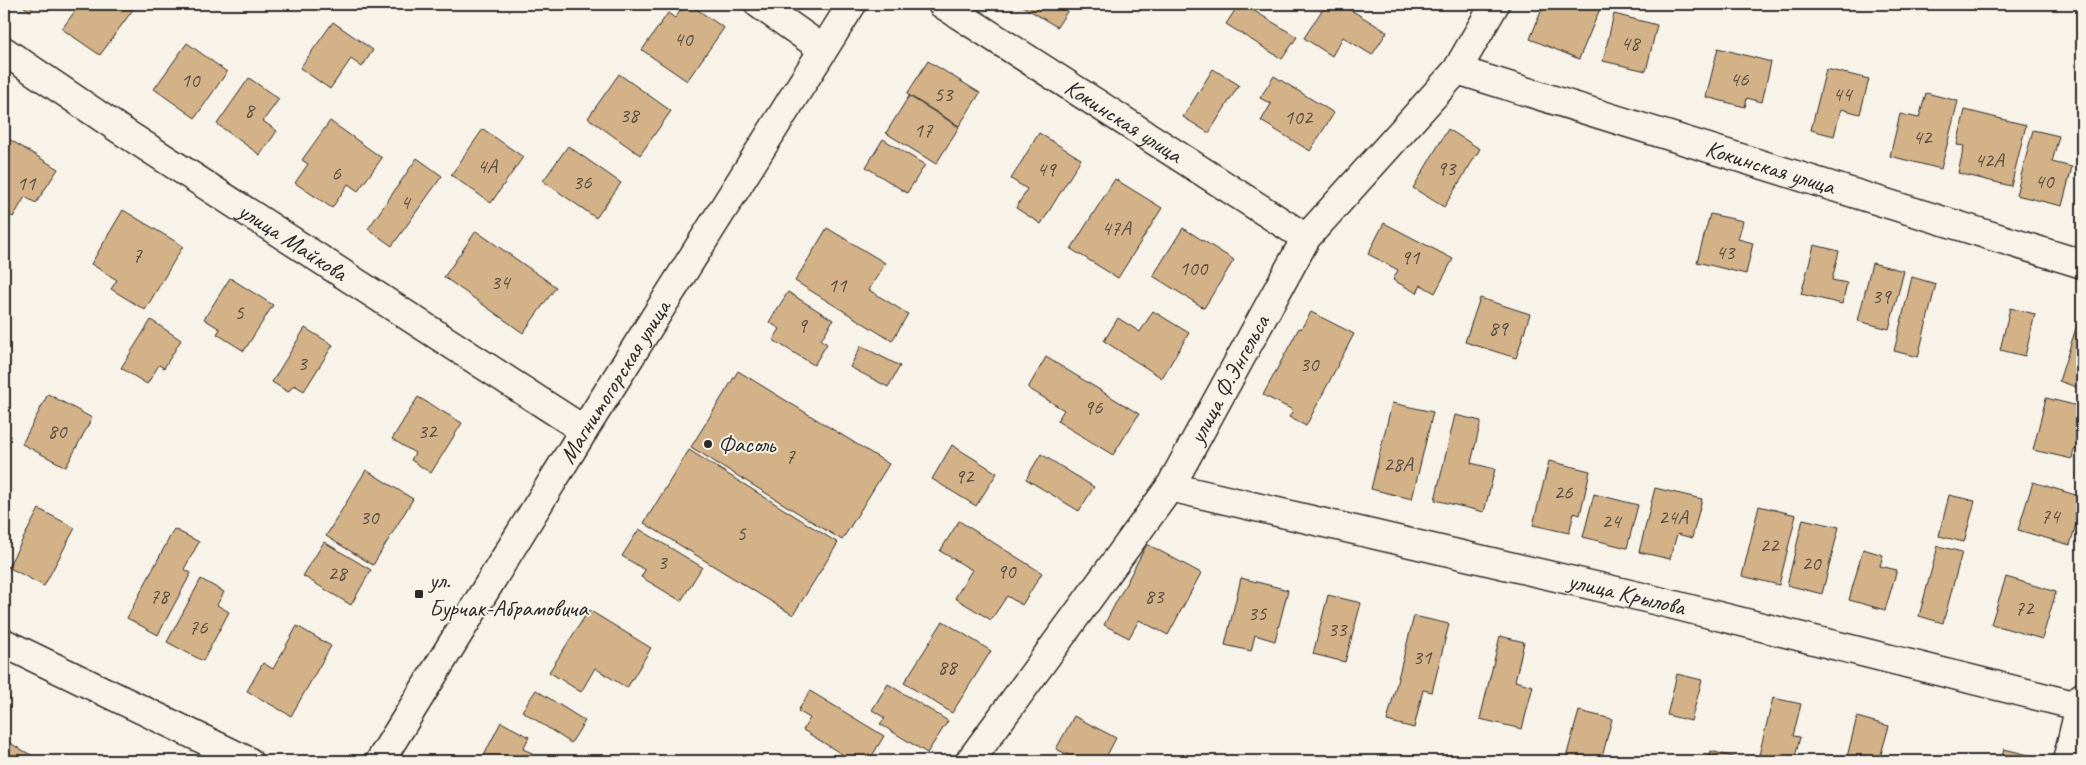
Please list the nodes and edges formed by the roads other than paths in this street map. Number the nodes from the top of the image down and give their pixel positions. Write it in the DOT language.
graph roads {
  1 [pos="759,4"];
  2 [pos="852,4"];
  3 [pos="942,4"];
  4 [pos="1495,4"];
  5 [pos="823,49"];
  6 [pos="4,51"];
  7 [pos="1457,70"];
  8 [pos="1306,238"];
  9 [pos="2082,264"];
  10 [pos="584,430"];
  11 [pos="1170,487"];
  12 [pos="4,643"];
  13 [pos="2081,703"];
  14 [pos="248,761"];
  15 [pos="380,761"];
  16 [pos="970,761"];
  17 [pos="2067,761"];
  1 -- 5 [label="street"];
  2 -- 5 [label="street, Магнитогорская улица"];
  3 -- 8 [label="street, Кокинская улица"];
  4 -- 7 [label="street, улица Ф.Энгельса"];
  5 -- 10 [label="street, Магнитогорская улица"];
  6 -- 10 [label="street, улица Майкова"];
  7 -- 8 [label="street, улица Ф.Энгельса"];
  7 -- 9 [label="street, Кокинская улица"];
  8 -- 11 [label="street, улица Ф.Энгельса"];
  10 -- 15 [label="street, Магнитогорская улица"];
  11 -- 13 [label="street, улица Крылова"];
  11 -- 16 [label="street, улица Ф.Энгельса"];
  12 -- 14 [label="street"];
  13 -- 17 [label="street"];
}
